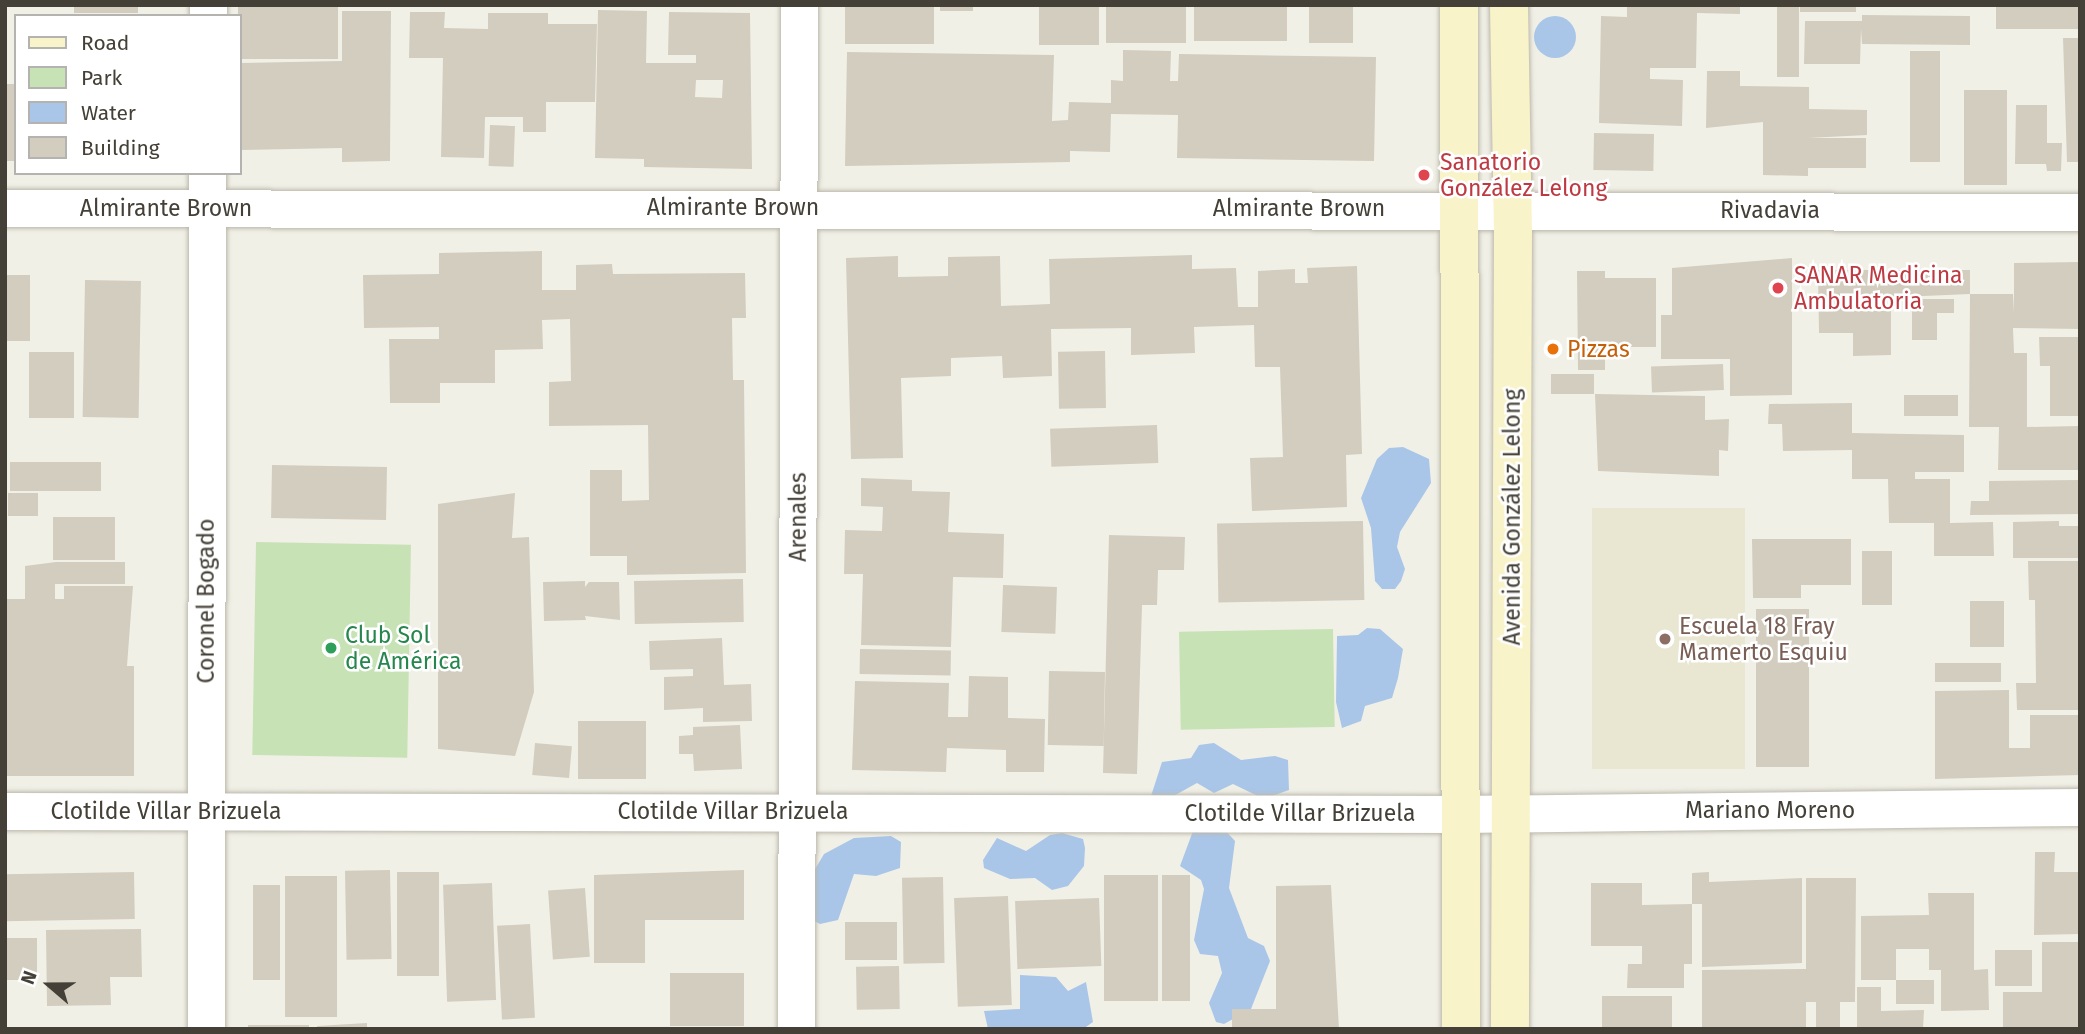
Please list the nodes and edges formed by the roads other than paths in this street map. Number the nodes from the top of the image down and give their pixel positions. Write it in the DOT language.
graph roads {
  1 [pos="799,5"];
  2 [pos="1459,5"];
  3 [pos="1508,5"];
  4 [pos="207,190"];
  5 [pos="5,208"];
  6 [pos="799,208"];
  7 [pos="1460,208"];
  8 [pos="1513,208"];
  9 [pos="2080,212"];
  10 [pos="2080,807"];
  11 [pos="5,811"];
  12 [pos="206,811"];
  13 [pos="796,811"];
  14 [pos="1510,812"];
  15 [pos="1461,814"];
  16 [pos="206,1029"];
  17 [pos="796,1029"];
  18 [pos="1461,1029"];
  19 [pos="1510,1029"];
  1 -- 6 [label="street, Arenales"];
  2 -- 7 [label="main road"];
  3 -- 8 [label="main road, Avenida González Lelong"];
  4 -- 5 [label="street, Almirante Brown"];
  4 -- 6 [label="street, Almirante Brown"];
  4 -- 12 [label="street, Coronel Bogado"];
  6 -- 7 [label="street, Almirante Brown"];
  6 -- 13 [label="street, Arenales"];
  7 -- 8 [label="street, Rivadavia"];
  7 -- 15 [label="main road"];
  8 -- 9 [label="street, Rivadavia"];
  8 -- 14 [label="main road, Avenida González Lelong"];
  10 -- 14 [label="street, Mariano Moreno"];
  11 -- 12 [label="street, Clotilde Villar Brizuela"];
  12 -- 13 [label="street, Clotilde Villar Brizuela"];
  12 -- 16 [label="street, Coronel Bogado"];
  13 -- 15 [label="street, Clotilde Villar Brizuela"];
  13 -- 17 [label="street, Arenales"];
  14 -- 15 [label="street, Mariano Moreno"];
  14 -- 19 [label="main road, Avenida González Lelong"];
  15 -- 18 [label="main road"];
}
